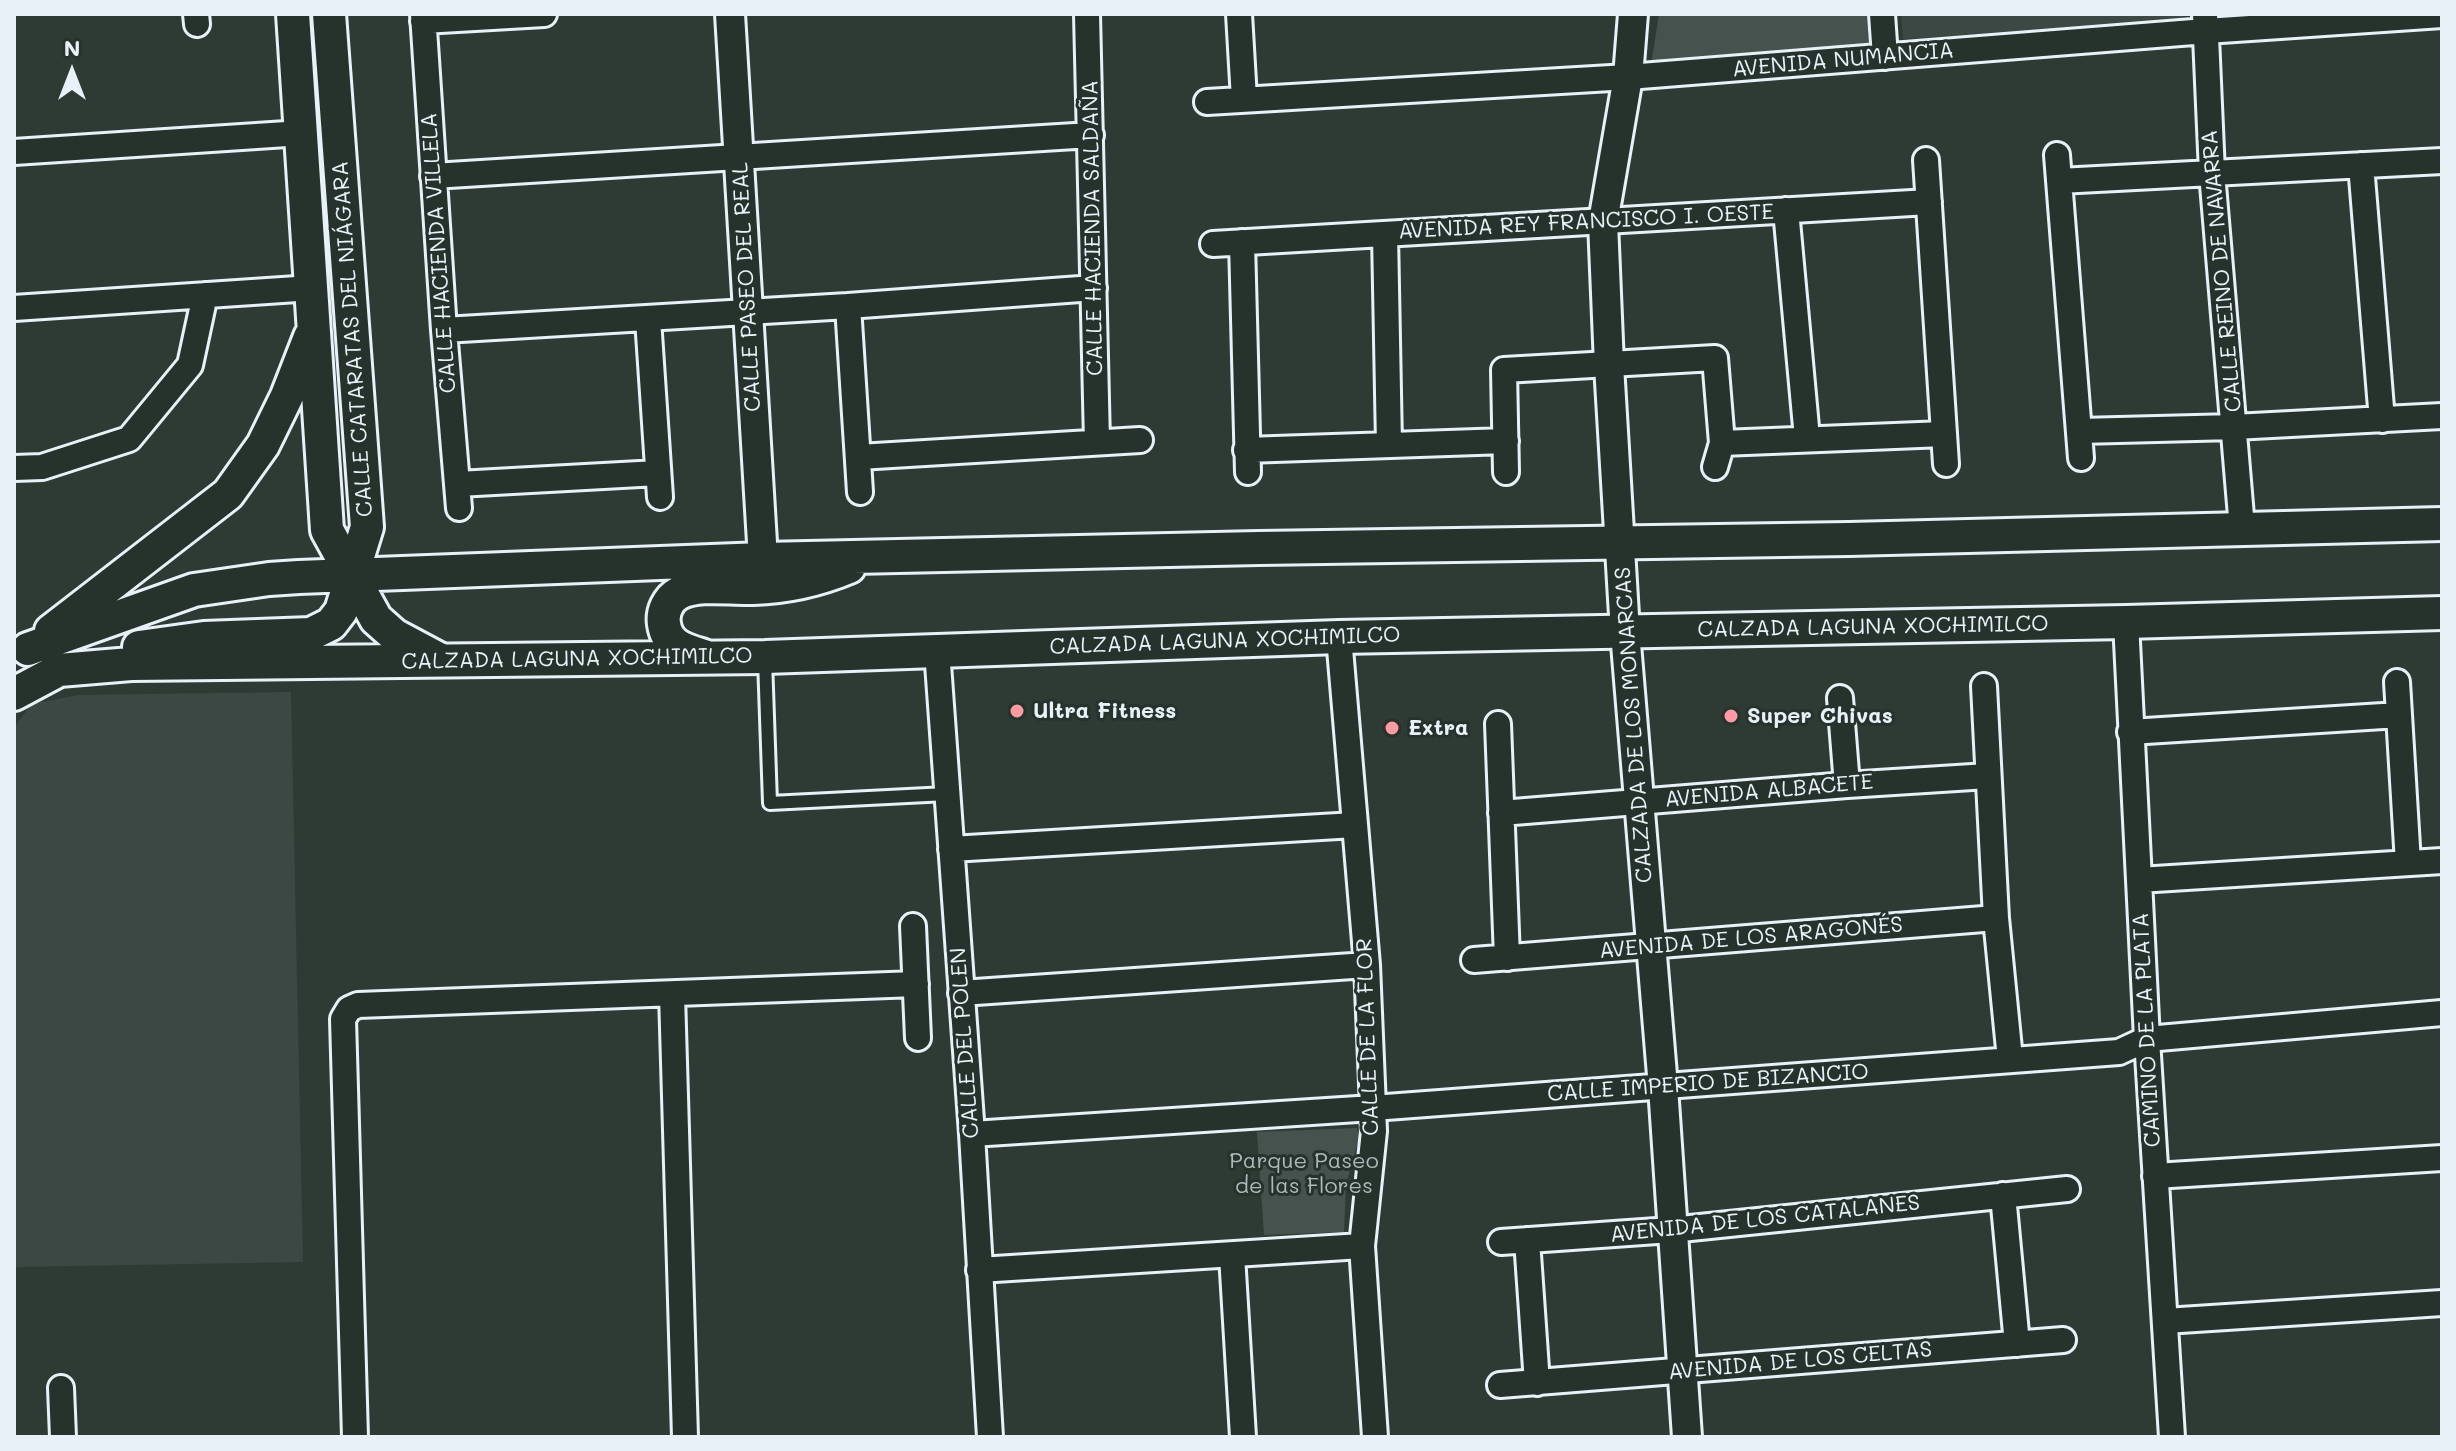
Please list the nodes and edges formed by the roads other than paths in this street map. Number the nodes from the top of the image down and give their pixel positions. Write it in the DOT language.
graph roads {
  1 [pos="293,14"];
  2 [pos="329,14"];
  3 [pos="544,14"];
  4 [pos="730,14"];
  5 [pos="1087,14"];
  6 [pos="1239,14"];
  7 [pos="1633,14"];
  8 [pos="1882,14"];
  9 [pos="2442,15"];
  10 [pos="423,17"];
  11 [pos="2205,22"];
  12 [pos="1885,57"];
  13 [pos="1628,77"];
  14 [pos="1244,99"];
  15 [pos="1207,102"];
  16 [pos="302,133"];
  17 [pos="1091,135"];
  18 [pos="14,152"];
  19 [pos="2057,155"];
  20 [pos="739,157"];
  21 [pos="1926,160"];
  22 [pos="2442,161"];
  23 [pos="2361,165"];
  24 [pos="2212,173"];
  25 [pos="433,176"];
  26 [pos="2059,181"];
  27 [pos="1929,202"];
  28 [pos="1786,210"];
  29 [pos="1603,222"];
  30 [pos="1385,234"];
  31 [pos="1242,242"];
  32 [pos="1213,244"];
  33 [pos="312,288"];
  34 [pos="1094,288"];
  35 [pos="205,295"];
  36 [pos="848,306"];
  37 [pos="14,308"];
  38 [pos="749,312"];
  39 [pos="648,319"];
  40 [pos="314,327"];
  41 [pos="444,330"];
  42 [pos="1609,365"];
  43 [pos="2442,416"];
  44 [pos="2382,420"];
  45 [pos="2234,427"];
  46 [pos="2080,431"];
  47 [pos="1944,434"];
  48 [pos="1807,438"];
  49 [pos="1140,440"];
  50 [pos="1506,441"];
  51 [pos="1097,442"];
  52 [pos="1722,443"];
  53 [pos="1389,445"];
  54 [pos="859,457"];
  55 [pos="2081,458"];
  56 [pos="1946,464"];
  57 [pos="1715,467"];
  58 [pos="14,468"];
  59 [pos="1506,472"];
  60 [pos="860,492"];
  61 [pos="2442,524"];
  62 [pos="2242,528"];
  63 [pos="1621,544"];
  64 [pos="870,558"];
  65 [pos="763,559"];
  66 [pos="352,575"];
  67 [pos="194,590"];
  68 [pos="2442,613"];
  69 [pos="2126,622"];
  70 [pos="1625,632"];
  71 [pos="1339,637"];
  72 [pos="204,638"];
  73 [pos="937,650"];
  74 [pos="21,655"];
  75 [pos="707,657"];
  76 [pos="765,657"];
  77 [pos="445,662"];
  78 [pos="59,670"];
  79 [pos="2397,682"];
  80 [pos="1984,686"];
  81 [pos="14,694"];
  82 [pos="1840,698"];
  83 [pos="2399,715"];
  84 [pos="1498,724"];
  85 [pos="2130,732"];
  86 [pos="1988,776"];
  87 [pos="1847,785"];
  88 [pos="947,794"];
  89 [pos="1639,802"];
  90 [pos="1501,813"];
  91 [pos="1355,825"];
  92 [pos="951,849"];
  93 [pos="2442,861"];
  94 [pos="2408,863"];
  95 [pos="2139,880"];
  96 [pos="1996,918"];
  97 [pos="913,926"];
  98 [pos="1650,948"];
  99 [pos="1507,958"];
  100 [pos="1474,960"];
  101 [pos="1367,965"];
  102 [pos="916,984"];
  103 [pos="961,993"];
  104 [pos="672,994"];
  105 [pos="2442,1013"];
  106 [pos="918,1038"];
  107 [pos="2147,1039"];
  108 [pos="2010,1059"];
  109 [pos="1663,1087"];
  110 [pos="1373,1108"];
  111 [pos="972,1134"];
  112 [pos="2442,1158"];
  113 [pos="2155,1176"];
  114 [pos="2067,1189"];
  115 [pos="2003,1195"];
  116 [pos="1671,1230"];
  117 [pos="1527,1240"];
  118 [pos="1501,1242"];
  119 [pos="1362,1246"];
  120 [pos="1232,1255"];
  121 [pos="979,1270"];
  122 [pos="2442,1303"];
  123 [pos="2165,1321"];
  124 [pos="2063,1340"];
  125 [pos="2017,1344"];
  126 [pos="1682,1370"];
  127 [pos="1537,1383"];
  128 [pos="1500,1385"];
  129 [pos="61,1388"];
  130 [pos="63,1437"];
  131 [pos="355,1437"];
  132 [pos="685,1437"];
  133 [pos="990,1437"];
  134 [pos="1243,1437"];
  135 [pos="1375,1437"];
  136 [pos="1687,1437"];
  137 [pos="2172,1437"];
  1 -- 16 [label="main road, CALLE CATARATAS DEL NIÁGARA"];
  2 -- 66 [label="main road, CALLE CATARATAS DEL NIÁGARA"];
  3 -- 10 [label="street"];
  4 -- 20 [label="street, CALLE PASEO DEL REAL"];
  5 -- 17 [label="street, CALLE HACIENDA SALDAÑA"];
  6 -- 14 [label="street"];
  7 -- 13 [label="street, CALZADA DE LOS MONARCAS"];
  8 -- 12 [label="street"];
  9 -- 11 [label="street, AVENIDA NUMANCIA"];
  10 -- 25 [label="street, CALLE HACIENDA VILLELA"];
  11 -- 12 [label="street, AVENIDA NUMANCIA"];
  11 -- 24 [label="street, CALLE REINO DE NAVARRA"];
  12 -- 13 [label="street, AVENIDA NUMANCIA"];
  13 -- 14 [label="street, AVENIDA NUMANCIA"];
  13 -- 29 [label="street, CALZADA DE LOS MONARCAS"];
  14 -- 15 [label="street, AVENIDA NUMANCIA"];
  16 -- 18 [label="street"];
  16 -- 33 [label="main road, CALLE CATARATAS DEL NIÁGARA"];
  17 -- 20 [label="street"];
  17 -- 34 [label="street, CALLE HACIENDA SALDAÑA"];
  19 -- 26 [label="street"];
  20 -- 25 [label="street"];
  20 -- 38 [label="street, CALLE PASEO DEL REAL"];
  21 -- 27 [label="street"];
  22 -- 23 [label="street"];
  23 -- 24 [label="street"];
  23 -- 44 [label="street"];
  24 -- 26 [label="street"];
  24 -- 45 [label="street, CALLE REINO DE NAVARRA"];
  25 -- 41 [label="street, CALLE HACIENDA VILLELA"];
  26 -- 46 [label="street"];
  27 -- 28 [label="street, AVENIDA REY FRANCISCO I. OESTE"];
  27 -- 47 [label="street"];
  28 -- 29 [label="street, AVENIDA REY FRANCISCO I. OESTE"];
  28 -- 48 [label="street"];
  29 -- 30 [label="street, AVENIDA REY FRANCISCO I. OESTE"];
  29 -- 42 [label="street, CALZADA DE LOS MONARCAS"];
  30 -- 31 [label="street, AVENIDA REY FRANCISCO I. OESTE"];
  30 -- 53 [label="street"];
  31 -- 32 [label="street, AVENIDA REY FRANCISCO I. OESTE"];
  31 -- 53 [label="street"];
  33 -- 35 [label="street"];
  33 -- 40 [label="main road, CALLE CATARATAS DEL NIÁGARA"];
  34 -- 36 [label="street"];
  34 -- 51 [label="street, CALLE HACIENDA SALDAÑA"];
  35 -- 37 [label="street"];
  35 -- 58 [label="street"];
  36 -- 38 [label="street"];
  36 -- 54 [label="street"];
  38 -- 39 [label="street"];
  38 -- 65 [label="street, CALLE PASEO DEL REAL"];
  39 -- 41 [label="street"];
  39 -- 41 [label="street, CALLE HACIENDA VILLELA"];
  40 -- 66 [label="main road, CALLE CATARATAS DEL NIÁGARA"];
  40 -- 74 [label="main road"];
  42 -- 50 [label="street"];
  42 -- 52 [label="street"];
  42 -- 63 [label="street, CALZADA DE LOS MONARCAS"];
  43 -- 44 [label="street"];
  44 -- 45 [label="street"];
  45 -- 46 [label="street"];
  45 -- 62 [label="street, CALLE REINO DE NAVARRA"];
  46 -- 55 [label="street"];
  47 -- 48 [label="street"];
  47 -- 56 [label="street"];
  48 -- 52 [label="street"];
  49 -- 51 [label="street"];
  50 -- 53 [label="street"];
  50 -- 59 [label="street"];
  51 -- 54 [label="street"];
  52 -- 57 [label="street"];
  54 -- 60 [label="street"];
  61 -- 62 [label="main road"];
  62 -- 63 [label="main road"];
  63 -- 64 [label="main road"];
  63 -- 70 [label="street, CALZADA DE LOS MONARCAS"];
  64 -- 65 [label="main road"];
  64 -- 75 [label="main road"];
  65 -- 66 [label="main road"];
  66 -- 67 [label="main road"];
  66 -- 72 [label="main road"];
  66 -- 77 [label="main road"];
  67 -- 72 [label="main road"];
  67 -- 74 [label="main road"];
  68 -- 69 [label="main road, CALZADA LAGUNA XOCHIMILCO"];
  69 -- 70 [label="main road, CALZADA LAGUNA XOCHIMILCO"];
  69 -- 85 [label="street, CAMINO DE LA PLATA"];
  70 -- 71 [label="main road, CALZADA LAGUNA XOCHIMILCO"];
  70 -- 89 [label="street, CALZADA DE LOS MONARCAS"];
  71 -- 73 [label="main road, CALZADA LAGUNA XOCHIMILCO"];
  71 -- 91 [label="street, CALLE DE LA FLOR"];
  72 -- 78 [label="main road"];
  73 -- 76 [label="main road, CALZADA LAGUNA XOCHIMILCO"];
  73 -- 88 [label="street, CALLE DEL POLEN"];
  75 -- 76 [label="main road, CALZADA LAGUNA XOCHIMILCO"];
  75 -- 77 [label="main road, CALZADA LAGUNA XOCHIMILCO"];
  76 -- 88 [label="lane"];
  77 -- 78 [label="main road, CALZADA LAGUNA XOCHIMILCO"];
  78 -- 81 [label="main road, CALZADA LAGUNA XOCHIMILCO"];
  79 -- 83 [label="street"];
  80 -- 86 [label="street"];
  82 -- 87 [label="street"];
  83 -- 85 [label="street"];
  83 -- 94 [label="street"];
  84 -- 90 [label="street"];
  85 -- 95 [label="street, CAMINO DE LA PLATA"];
  86 -- 87 [label="street, AVENIDA ALBACETE"];
  86 -- 96 [label="street"];
  87 -- 89 [label="street, AVENIDA ALBACETE"];
  88 -- 92 [label="street, CALLE DEL POLEN"];
  89 -- 90 [label="street, AVENIDA ALBACETE"];
  89 -- 98 [label="street, CALZADA DE LOS MONARCAS"];
  90 -- 99 [label="street"];
  91 -- 92 [label="street"];
  91 -- 101 [label="street, CALLE DE LA FLOR"];
  92 -- 103 [label="street, CALLE DEL POLEN"];
  93 -- 94 [label="street"];
  94 -- 95 [label="street"];
  95 -- 107 [label="street, CAMINO DE LA PLATA"];
  96 -- 98 [label="street, AVENIDA DE LOS ARAGONÉS"];
  96 -- 108 [label="street"];
  97 -- 102 [label="street"];
  98 -- 99 [label="street, AVENIDA DE LOS ARAGONÉS"];
  98 -- 109 [label="street, CALZADA DE LOS MONARCAS"];
  99 -- 100 [label="street, AVENIDA DE LOS ARAGONÉS"];
  101 -- 103 [label="street"];
  101 -- 110 [label="street, CALLE DE LA FLOR"];
  102 -- 104 [label="street"];
  102 -- 106 [label="street"];
  103 -- 111 [label="street, CALLE DEL POLEN"];
  104 -- 131 [label="street"];
  104 -- 132 [label="street"];
  105 -- 107 [label="street, CALLE IMPERIO DE BIZANCIO"];
  107 -- 108 [label="street, CALLE IMPERIO DE BIZANCIO"];
  107 -- 113 [label="street, CAMINO DE LA PLATA"];
  108 -- 109 [label="street, CALLE IMPERIO DE BIZANCIO"];
  109 -- 110 [label="street, CALLE IMPERIO DE BIZANCIO"];
  109 -- 116 [label="street, CALZADA DE LOS MONARCAS"];
  110 -- 111 [label="street, CALLE IMPERIO DE BIZANCIO"];
  110 -- 119 [label="street, CALLE DE LA FLOR"];
  111 -- 121 [label="street, CALLE DEL POLEN"];
  112 -- 113 [label="street"];
  113 -- 123 [label="street, CAMINO DE LA PLATA"];
  114 -- 115 [label="street, AVENIDA DE LOS CATALANES"];
  115 -- 116 [label="street, AVENIDA DE LOS CATALANES"];
  115 -- 125 [label="street"];
  116 -- 117 [label="street, AVENIDA DE LOS CATALANES"];
  116 -- 126 [label="street, CALZADA DE LOS MONARCAS"];
  117 -- 118 [label="street, AVENIDA DE LOS CATALANES"];
  117 -- 127 [label="street"];
  119 -- 120 [label="street"];
  119 -- 135 [label="street, CALLE DE LA FLOR"];
  120 -- 121 [label="street"];
  120 -- 134 [label="street"];
  121 -- 133 [label="street, CALLE DEL POLEN"];
  122 -- 123 [label="street"];
  123 -- 137 [label="street, CAMINO DE LA PLATA"];
  124 -- 125 [label="street, AVENIDA DE LOS CELTAS"];
  125 -- 126 [label="street, AVENIDA DE LOS CELTAS"];
  126 -- 127 [label="street, AVENIDA DE LOS CELTAS"];
  126 -- 136 [label="street, CALZADA DE LOS MONARCAS"];
  127 -- 128 [label="street, AVENIDA DE LOS CELTAS"];
  129 -- 130 [label="street"];
}
